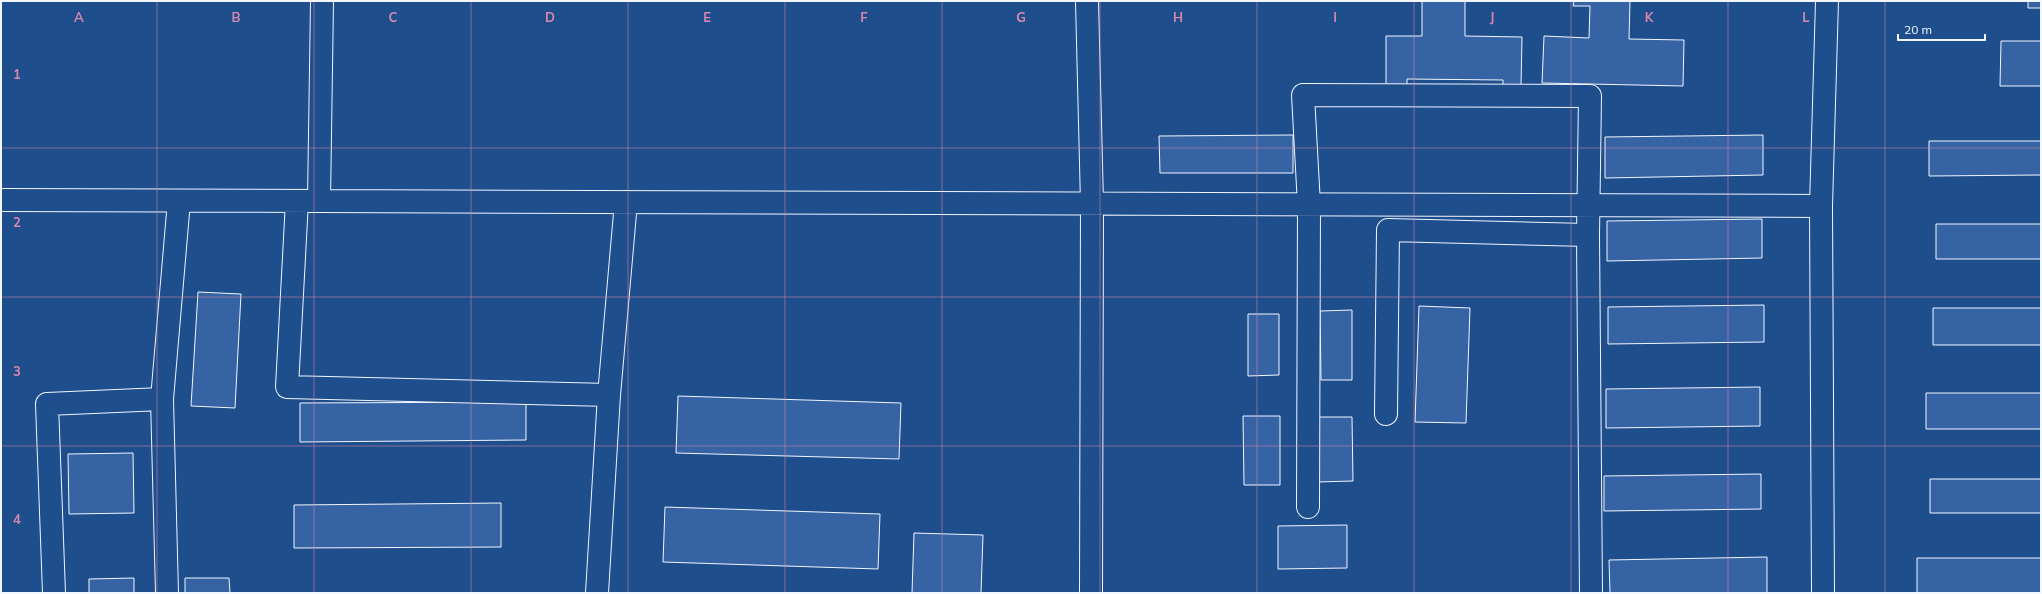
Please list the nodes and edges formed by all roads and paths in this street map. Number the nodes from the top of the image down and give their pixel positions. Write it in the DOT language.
graph roads {
  1 [pos="322,1"];
  2 [pos="1087,1"];
  3 [pos="1826,1"];
  4 [pos="1,200"];
  5 [pos="179,201"];
  6 [pos="297,201"];
  7 [pos="319,201"];
  8 [pos="626,202"];
  9 [pos="1092,204"];
  10 [pos="1308,205"];
  11 [pos="1588,206"];
  12 [pos="1821,206"];
  13 [pos="1588,234"];
  14 [pos="610,395"];
  15 [pos="162,399"];
  16 [pos="1386,414"];
  17 [pos="1308,507"];
  18 [pos="54,593"];
  19 [pos="167,593"];
  20 [pos="597,593"];
  21 [pos="1091,593"];
  22 [pos="1591,593"];
  23 [pos="1823,593"];
  1 -- 7 [label="street"];
  2 -- 9 [label="street"];
  3 -- 12 [label="street"];
  4 -- 5 [label="street"];
  5 -- 6 [label="street"];
  5 -- 15 [label="street"];
  6 -- 7 [label="street"];
  6 -- 14 [label="street"];
  7 -- 8 [label="street"];
  8 -- 9 [label="street"];
  8 -- 14 [label="street"];
  9 -- 10 [label="street"];
  9 -- 21 [label="street"];
  10 -- 11 [label="street"];
  10 -- 11 [label="street"];
  10 -- 17 [label="street"];
  11 -- 12 [label="street"];
  11 -- 13 [label="street"];
  12 -- 23 [label="street"];
  13 -- 16 [label="street"];
  13 -- 22 [label="street"];
  14 -- 20 [label="street"];
  15 -- 18 [label="street"];
  15 -- 19 [label="street"];
}
